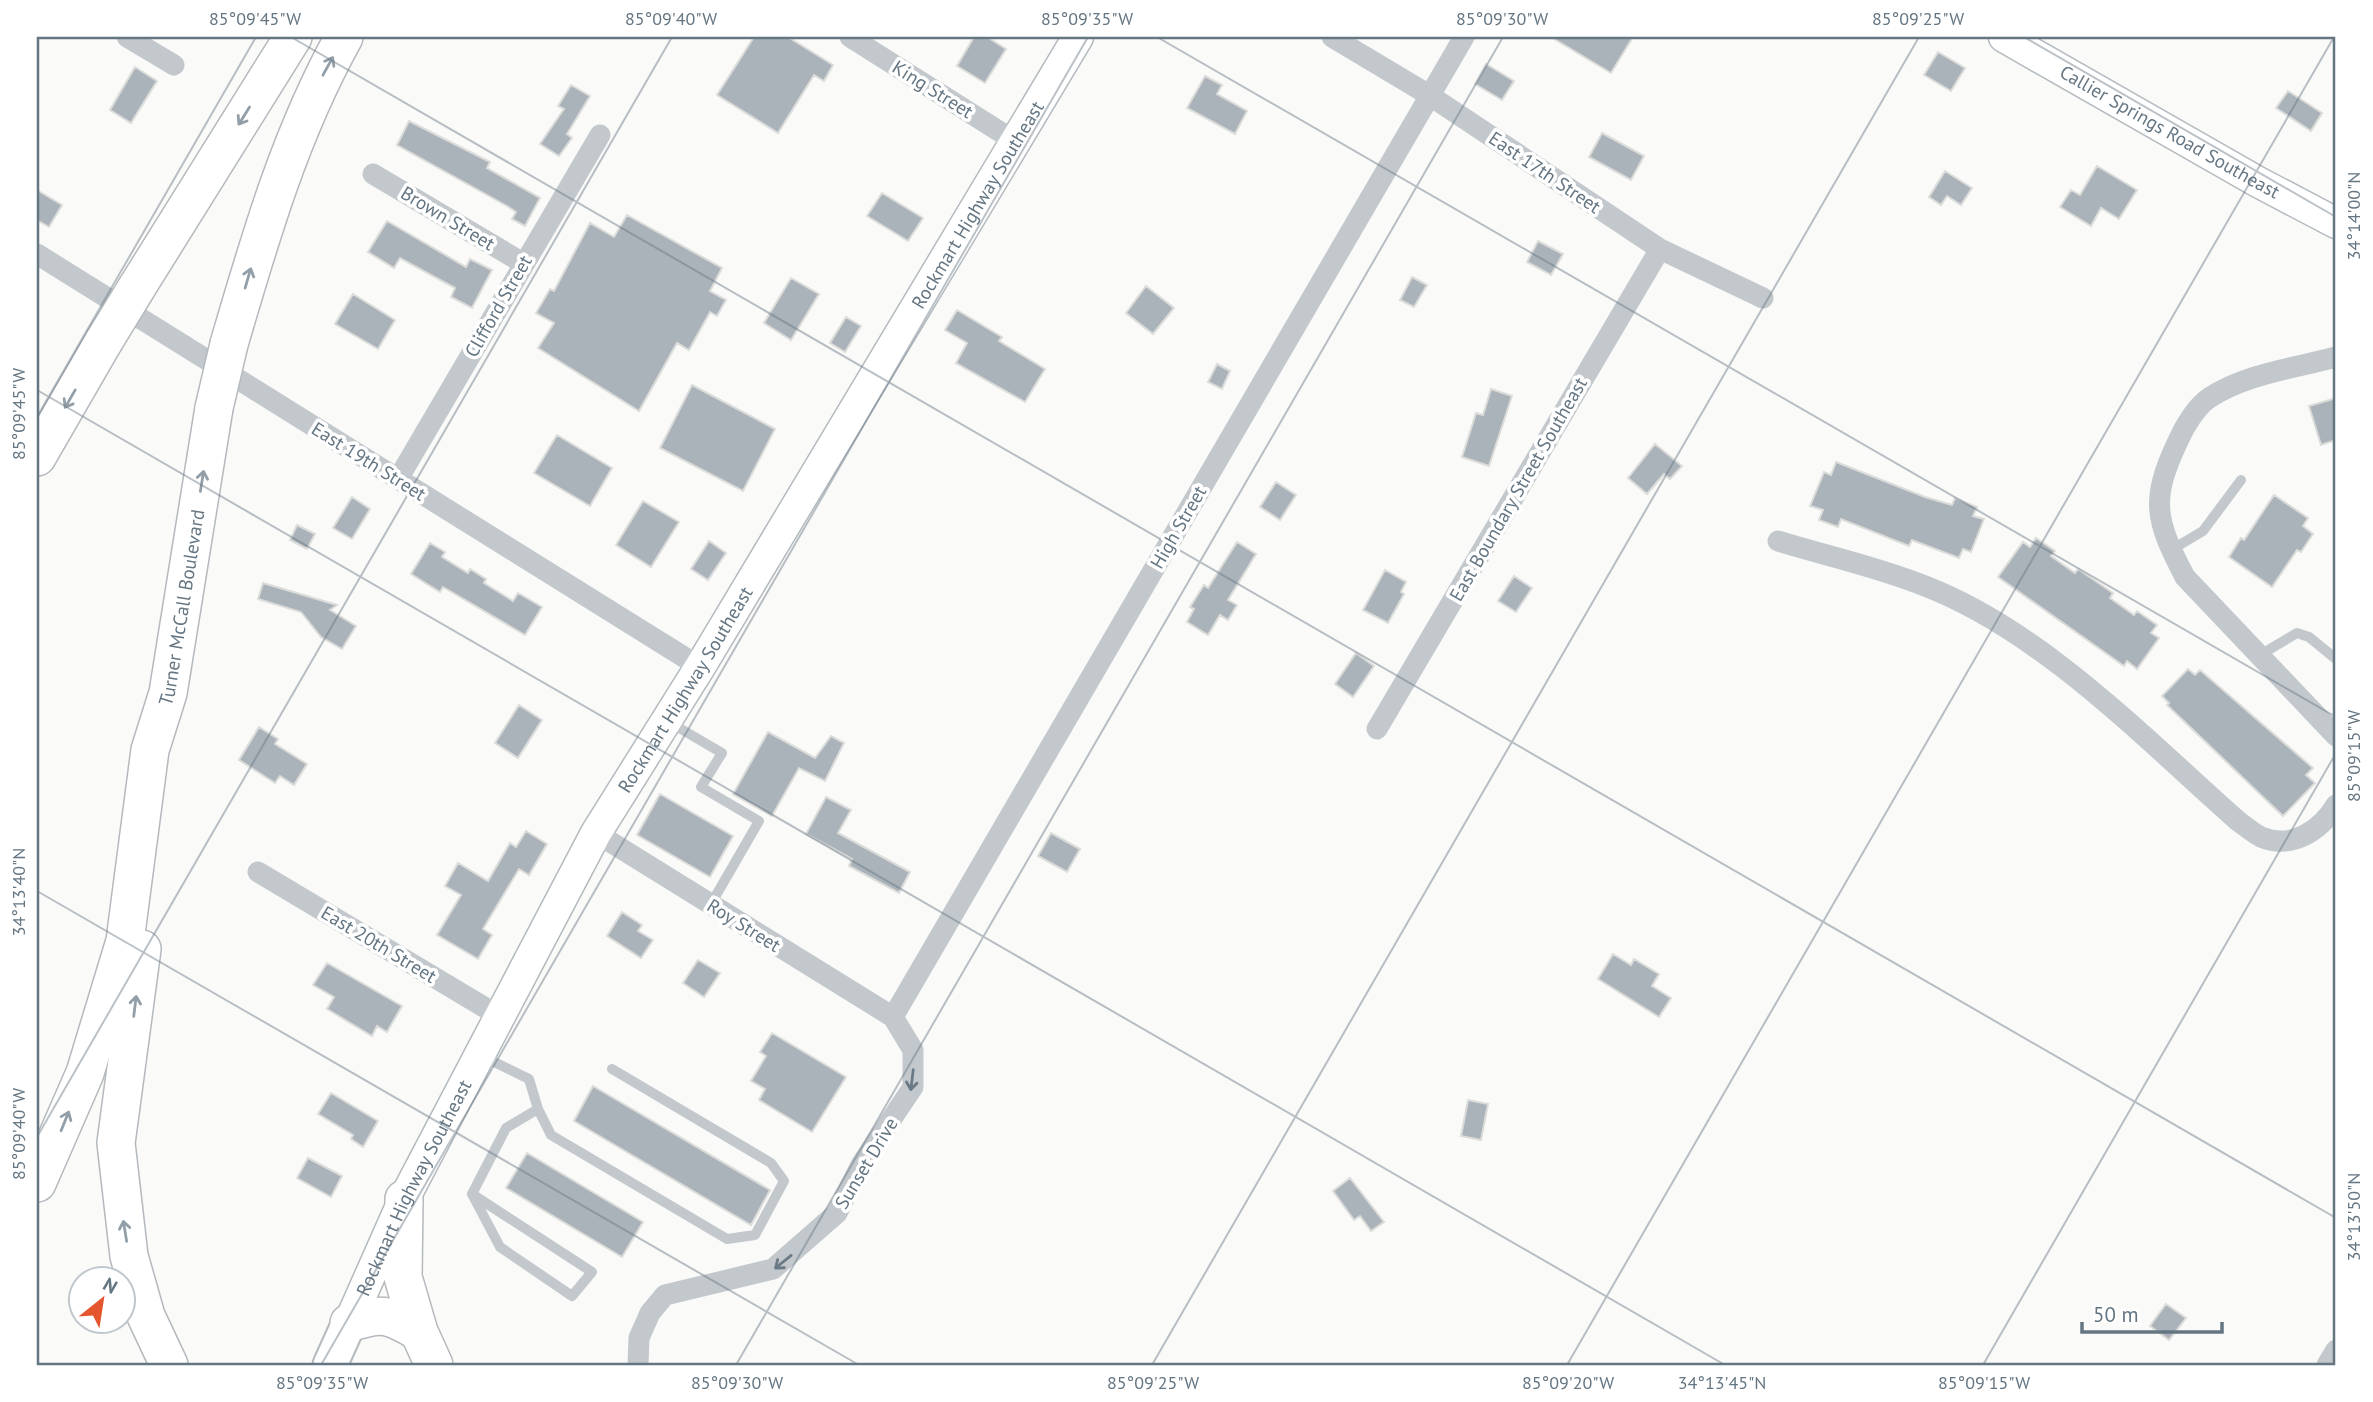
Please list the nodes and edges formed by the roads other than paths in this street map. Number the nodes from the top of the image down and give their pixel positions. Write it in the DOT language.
graph roads {
  1 [pos="127,37"];
  2 [pos="293,37"];
  3 [pos="344,37"];
  4 [pos="850,37"];
  5 [pos="1078,37"];
  6 [pos="1332,37"];
  7 [pos="1464,37"];
  8 [pos="2004,37"];
  9 [pos="174,65"];
  10 [pos="1429,95"];
  11 [pos="600,135"];
  12 [pos="1016,142"];
  13 [pos="373,174"];
  14 [pos="2336,223"];
  15 [pos="1660,249"];
  16 [pos="37,254"];
  17 [pos="523,262"];
  18 [pos="1763,298"];
  19 [pos="2336,357"];
  20 [pos="37,457"];
  21 [pos="398,479"];
  22 [pos="2241,481"];
  23 [pos="1778,541"];
  24 [pos="2171,550"];
  25 [pos="2260,656"];
  26 [pos="2336,659"];
  27 [pos="700,667"];
  28 [pos="168,693"];
  29 [pos="667,721"];
  30 [pos="1377,729"];
  31 [pos="2336,736"];
  32 [pos="2336,805"];
  33 [pos="596,834"];
  34 [pos="258,872"];
  35 [pos="711,905"];
  36 [pos="499,1016"];
  37 [pos="893,1017"];
  38 [pos="479,1054"];
  39 [pos="612,1069"];
  40 [pos="538,1109"];
  41 [pos="37,1183"];
  42 [pos="472,1194"];
  43 [pos="404,1199"];
  44 [pos="349,1323"];
  45 [pos="419,1332"];
  46 [pos="2336,1350"];
  47 [pos="169,1365"];
  48 [pos="330,1365"];
  49 [pos="434,1365"];
  50 [pos="638,1365"];
  51 [pos="2327,1365"];
  1 -- 9 [label="street"];
  2 -- 20 [label="highway, one-way, bridge"];
  28 -- 3 [label="highway, Turner McCall Boulevard, one-way, bridge"];
  4 -- 12 [label="street, King Street"];
  5 -- 12 [label="main road, Rockmart Highway Southeast"];
  6 -- 10 [label="street, East 17th Street"];
  7 -- 10 [label="street, High Street"];
  8 -- 14 [label="main road, Callier Springs Road Southeast"];
  10 -- 15 [label="street, East 17th Street"];
  10 -- 37 [label="street, High Street"];
  11 -- 17 [label="street, Clifford Street"];
  12 -- 27 [label="main road, Rockmart Highway Southeast"];
  13 -- 17 [label="street, Brown Street"];
  15 -- 18 [label="street, East 17th Street"];
  15 -- 30 [label="street, East Boundary Street Southeast"];
  16 -- 21 [label="street, East 19th Street"];
  17 -- 21 [label="street, Clifford Street"];
  19 -- 24 [label="street"];
  21 -- 27 [label="street, East 19th Street"];
  22 -- 24 [label="lane"];
  23 -- 32 [label="street"];
  24 -- 25 [label="street"];
  25 -- 26 [label="lane"];
  25 -- 31 [label="street"];
  27 -- 29 [label="main road, Rockmart Highway Southeast"];
  41 -- 28 [label="highway, Turner McCall Boulevard, one-way"];
  47 -- 28 [label="highway, one-way"];
  29 -- 33 [label="main road, Rockmart Highway Southeast"];
  29 -- 35 [label="lane"];
  33 -- 35 [label="street, Roy Street"];
  33 -- 36 [label="main road, Rockmart Highway Southeast"];
  34 -- 36 [label="street, East 20th Street"];
  35 -- 37 [label="street, Roy Street"];
  36 -- 38 [label="main road, Rockmart Highway Southeast"];
  37 -- 50 [label="street, Sunset Drive, one-way"];
  38 -- 40 [label="lane"];
  38 -- 43 [label="main road, Rockmart Highway Southeast"];
  39 -- 40 [label="lane"];
  40 -- 42 [label="lane"];
  42 -- 42 [label="lane"];
  43 -- 44 [label="main road, Rockmart Highway Southeast"];
  43 -- 45 [label="highway"];
  44 -- 45 [label="highway"];
  44 -- 48 [label="main road, Rockmart Highway Southeast"];
  45 -- 49 [label="highway"];
  46 -- 51 [label="street"];
}
